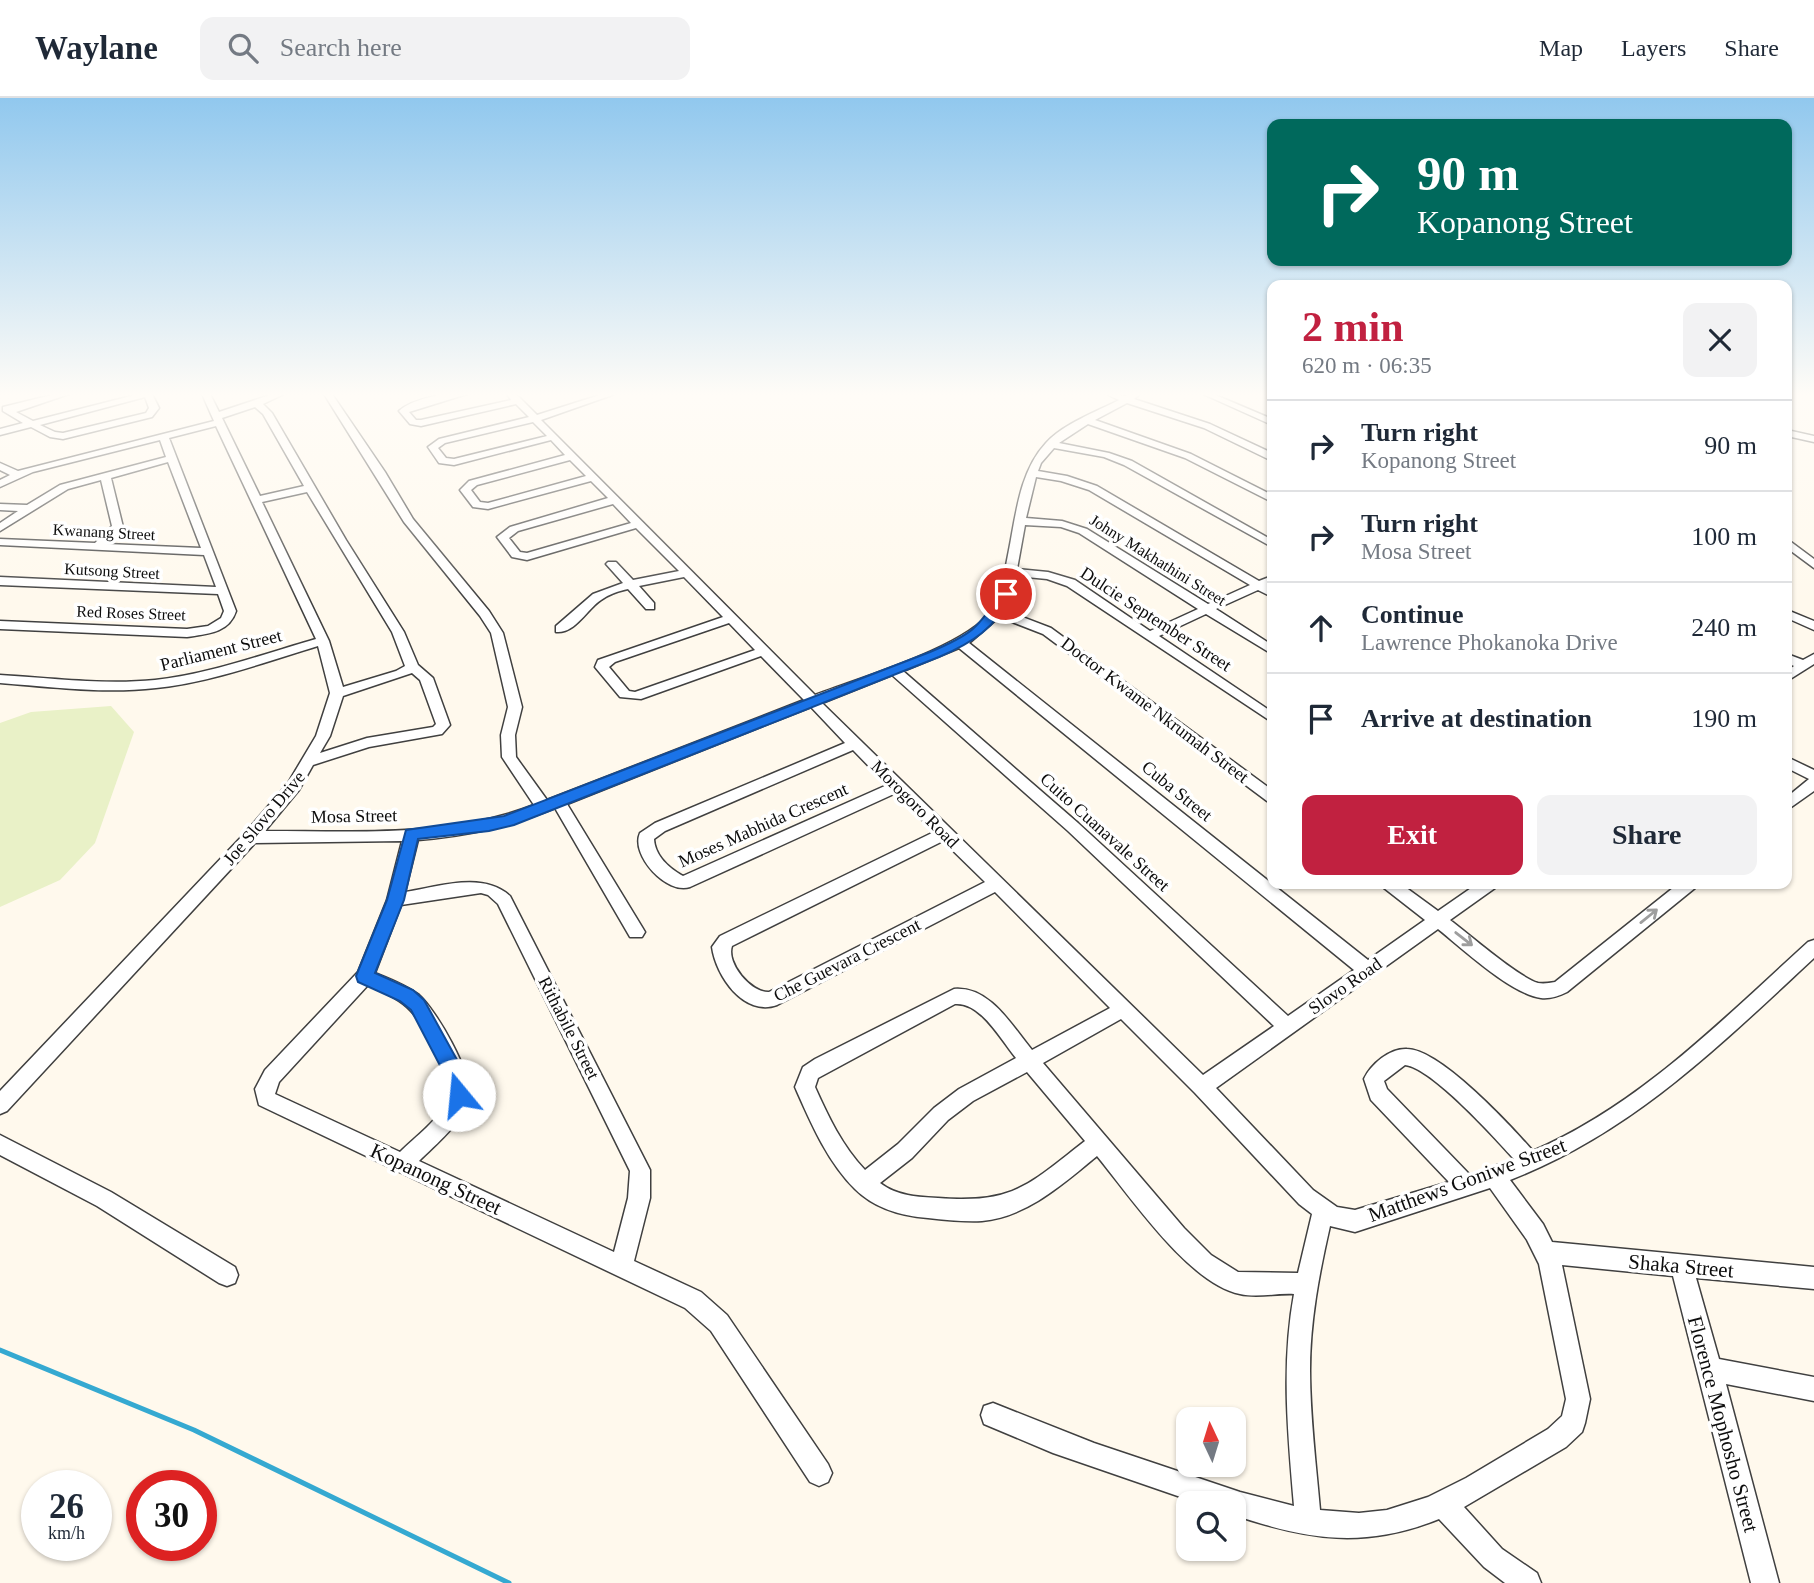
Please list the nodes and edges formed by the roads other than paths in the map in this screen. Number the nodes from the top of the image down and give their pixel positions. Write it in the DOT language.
graph roads {
  1 [pos="56,463"];
  2 [pos="152,463"];
  3 [pos="175,463"];
  4 [pos="239,463"];
  5 [pos="296,463"];
  6 [pos="374,463"];
  7 [pos="545,463"];
  8 [pos="579,463"];
  9 [pos="1038,463"];
  10 [pos="1129,463"];
  11 [pos="1202,463"];
  12 [pos="0,466"];
  13 [pos="1031,473"];
  14 [pos="16,474"];
  15 [pos="105,475"];
  16 [pos="592,478"];
  17 [pos="0,484"];
  18 [pos="310,488"];
  19 [pos="1267,496"];
  20 [pos="256,500"];
  21 [pos="614,500"];
  22 [pos="0,508"];
  23 [pos="28,508"];
  24 [pos="1019,521"];
  25 [pos="638,524"];
  26 [pos="0,528"];
  27 [pos="1267,541"];
  28 [pos="0,542"];
  29 [pos="1792,546"];
  30 [pos="97,547"];
  31 [pos="206,552"];
  32 [pos="612,564"];
  33 [pos="1814,565"];
  34 [pos="1011,572"];
  35 [pos="688,573"];
  36 [pos="0,581"];
  37 [pos="1267,581"];
  38 [pos="1258,584"];
  39 [pos="631,586"];
  40 [pos="1267,590"];
  41 [pos="223,592"];
  42 [pos="650,606"];
  43 [pos="1207,608"];
  44 [pos="997,612"];
  45 [pos="1792,616"];
  46 [pos="731,618"];
  47 [pos="0,625"];
  48 [pos="1814,626"];
  49 [pos="560,629"];
  50 [pos="1152,635"];
  51 [pos="323,641"];
  52 [pos="961,643"];
  53 [pos="1267,647"];
  54 [pos="763,651"];
  55 [pos="1809,662"];
  56 [pos="412,667"];
  57 [pos="894,670"];
  58 [pos="1792,674"];
  59 [pos="0,679"];
  60 [pos="337,693"];
  61 [pos="812,701"];
  62 [pos="1267,715"];
  63 [pos="855,744"];
  64 [pos="311,761"];
  65 [pos="1792,765"];
  66 [pos="1814,776"];
  67 [pos="1814,783"];
  68 [pos="898,786"];
  69 [pos="1267,793"];
  70 [pos="1792,801"];
  71 [pos="551,804"];
  72 [pos="945,833"];
  73 [pos="412,834"];
  74 [pos="251,837"];
  75 [pos="996,884"];
  76 [pos="1397,889"];
  77 [pos="1482,889"];
  78 [pos="1683,889"];
  79 [pos="395,900"];
  80 [pos="1439,920"];
  81 [pos="636,932"];
  82 [pos="1814,947"];
  83 [pos="1367,970"];
  84 [pos="365,976"];
  85 [pos="1124,1009"];
  86 [pos="1287,1026"];
  87 [pos="1029,1060"];
  88 [pos="1202,1087"];
  89 [pos="0,1105"];
  90 [pos="1098,1142"];
  91 [pos="0,1144"];
  92 [pos="1529,1161"];
  93 [pos="403,1163"];
  94 [pos="1493,1175"];
  95 [pos="864,1183"];
  96 [pos="1466,1185"];
  97 [pos="1323,1212"];
  98 [pos="1547,1253"];
  99 [pos="622,1265"];
  100 [pos="1681,1266"];
  101 [pos="227,1275"];
  102 [pos="1814,1278"];
  103 [pos="1305,1286"];
  104 [pos="1710,1369"];
  105 [pos="1814,1389"];
  106 [pos="993,1415"];
  107 [pos="819,1473"];
  108 [pos="1443,1504"];
  109 [pos="1308,1520"];
  110 [pos="1527,1583"];
  111 [pos="1765,1583"];
  1 -- 14 [label="street"];
  2 -- 15 [label="street, Kwanang Street"];
  3 -- 31 [label="street, Red Roses Street"];
  4 -- 20 [label="street"];
  5 -- 18 [label="street"];
  6 -- 71 [label="street"];
  7 -- 16 [label="street"];
  8 -- 16 [label="street, Morogoro Road"];
  9 -- 13 [label="street"];
  10 -- 27 [label="street"];
  11 -- 19 [label="street"];
  12 -- 14 [label="street"];
  13 -- 24 [label="street"];
  13 -- 38 [label="street"];
  14 -- 17 [label="street"];
  15 -- 23 [label="street, Kwanang Street"];
  15 -- 30 [label="street"];
  16 -- 21 [label="street, Morogoro Road"];
  18 -- 20 [label="street"];
  18 -- 56 [label="street"];
  20 -- 51 [label="street"];
  21 -- 25 [label="street, Morogoro Road"];
  21 -- 25 [label="street"];
  22 -- 23 [label="street"];
  23 -- 26 [label="street, Kwanang Street"];
  24 -- 34 [label="street"];
  24 -- 43 [label="street, Johny Makhathini Street"];
  25 -- 35 [label="street, Morogoro Road"];
  28 -- 30 [label="street, Kwanang Street"];
  29 -- 33 [label="street"];
  30 -- 31 [label="street, Kwanang Street"];
  31 -- 41 [label="street, Red Roses Street"];
  32 -- 39 [label="street"];
  34 -- 44 [label="street"];
  34 -- 50 [label="street, Dulcie September Street"];
  35 -- 39 [label="street"];
  35 -- 46 [label="street, Morogoro Road"];
  36 -- 41 [label="street, Kutsong Street"];
  37 -- 38 [label="street"];
  38 -- 40 [label="street"];
  38 -- 43 [label="street"];
  39 -- 42 [label="street"];
  39 -- 49 [label="street"];
  41 -- 47 [label="street, Red Roses Street"];
  43 -- 50 [label="street"];
  43 -- 53 [label="street, Johny Makhathini Street"];
  44 -- 52 [label="street, Mosa Street"];
  44 -- 69 [label="street, Doctor Kwame Nkrumah Street"];
  45 -- 48 [label="street"];
  46 -- 54 [label="street, Morogoro Road"];
  46 -- 54 [label="street"];
  50 -- 62 [label="street, Dulcie September Street"];
  51 -- 59 [label="street, Parliament Street"];
  51 -- 60 [label="street"];
  52 -- 57 [label="street, Mosa Street"];
  52 -- 83 [label="street, Cuba Street"];
  54 -- 61 [label="street, Morogoro Road"];
  55 -- 58 [label="street"];
  56 -- 60 [label="street"];
  56 -- 64 [label="street"];
  57 -- 61 [label="street, Mosa Street"];
  57 -- 86 [label="street, Cuito Cuanavale Street"];
  60 -- 64 [label="street, Joe Slovo Drive"];
  61 -- 63 [label="street, Morogoro Road"];
  61 -- 71 [label="street, Mosa Street"];
  63 -- 68 [label="street, Morogoro Road"];
  63 -- 68 [label="street, Moses Mabhida Crescent"];
  64 -- 74 [label="street, Joe Slovo Drive"];
  65 -- 66 [label="street"];
  67 -- 70 [label="street"];
  68 -- 72 [label="street, Morogoro Road"];
  71 -- 73 [label="street, Mosa Street"];
  71 -- 81 [label="street"];
  72 -- 75 [label="street, Morogoro Road"];
  72 -- 75 [label="street, Che Guevara Crescent"];
  73 -- 74 [label="street, Mosa Street"];
  73 -- 79 [label="street, Kopanong Street"];
  74 -- 89 [label="street, Joe Slovo Drive"];
  75 -- 85 [label="street, Morogoro Road"];
  76 -- 80 [label="street"];
  77 -- 80 [label="street, Slovo Road"];
  80 -- 78 [label="street, one-way"];
  79 -- 84 [label="street, Kopanong Street"];
  79 -- 99 [label="street, Rithabile Street"];
  80 -- 83 [label="street, Slovo Road"];
  82 -- 92 [label="street, Matthews Goniwe Street"];
  83 -- 86 [label="street, Slovo Road"];
  84 -- 93 [label="street"];
  84 -- 93 [label="street, Kopanong Street"];
  85 -- 87 [label="street"];
  85 -- 88 [label="street, Morogoro Road"];
  86 -- 88 [label="street, Slovo Road"];
  87 -- 90 [label="street"];
  87 -- 95 [label="street"];
  87 -- 95 [label="street"];
  88 -- 97 [label="street, Morogoro Road"];
  90 -- 95 [label="street"];
  90 -- 103 [label="street"];
  91 -- 101 [label="street"];
  92 -- 94 [label="street, Matthews Goniwe Street"];
  92 -- 96 [label="street"];
  93 -- 99 [label="street, Kopanong Street"];
  94 -- 96 [label="street, Matthews Goniwe Street"];
  94 -- 98 [label="street"];
  96 -- 97 [label="street, Matthews Goniwe Street"];
  97 -- 103 [label="street"];
  98 -- 100 [label="street, Shaka Street"];
  98 -- 108 [label="street"];
  99 -- 107 [label="street, Kopanong Street"];
  100 -- 102 [label="street, Shaka Street"];
  100 -- 104 [label="street, Florence Mophosho Street"];
  103 -- 109 [label="street"];
  104 -- 105 [label="street"];
  104 -- 111 [label="street, Florence Mophosho Street"];
  106 -- 109 [label="street"];
  108 -- 109 [label="street"];
  108 -- 110 [label="street"];
}
